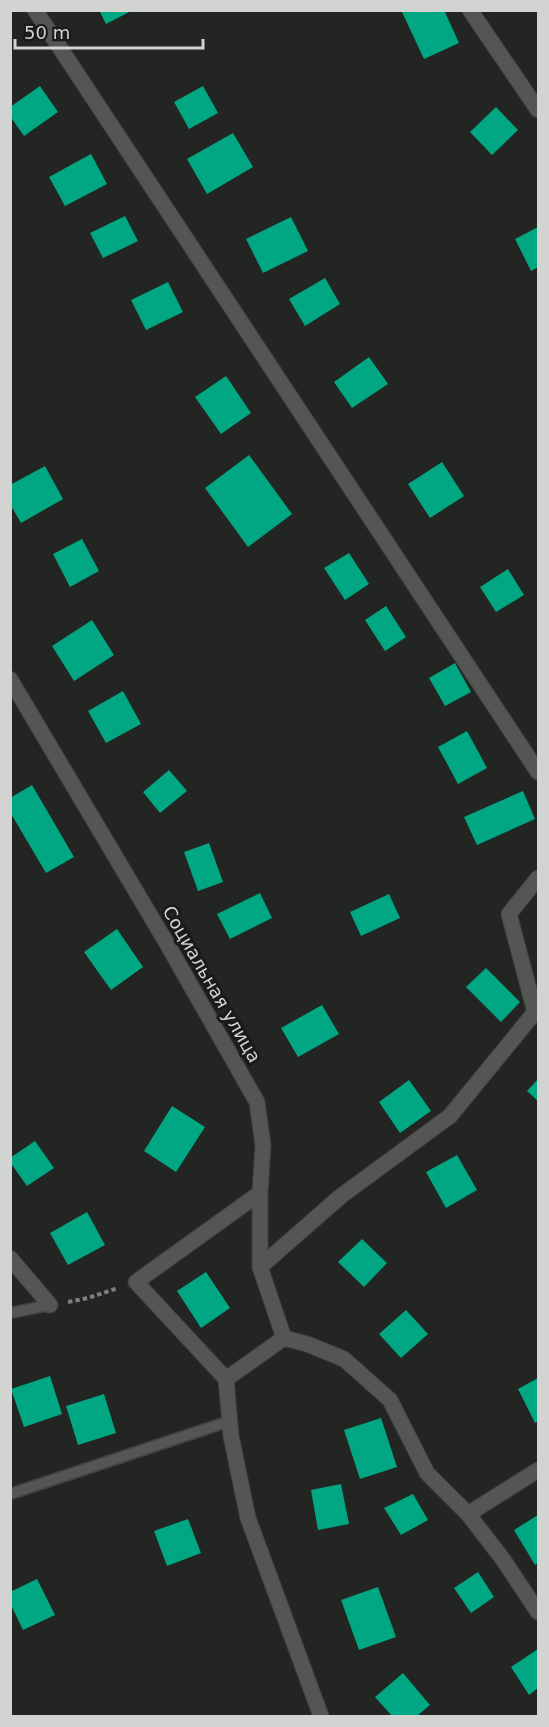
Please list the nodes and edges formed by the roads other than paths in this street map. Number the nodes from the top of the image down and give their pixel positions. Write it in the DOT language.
graph roads {
  1 [pos="35,10"];
  2 [pos="470,10"];
  3 [pos="538,110"];
  4 [pos="10,679"];
  5 [pos="538,772"];
  6 [pos="538,878"];
  7 [pos="260,1193"];
  8 [pos="10,1257"];
  9 [pos="260,1267"];
  10 [pos="50,1305"];
  11 [pos="10,1313"];
  12 [pos="284,1338"];
  13 [pos="226,1378"];
  14 [pos="230,1421"];
  15 [pos="538,1470"];
  16 [pos="10,1494"];
  17 [pos="468,1514"];
  18 [pos="538,1612"];
  19 [pos="321,1716"];
  1 -- 5 [label="street"];
  2 -- 3 [label="street"];
  4 -- 7 [label="street, Социальная улица"];
  6 -- 9 [label="street"];
  7 -- 9 [label="street, Социальная улица"];
  7 -- 13 [label="street"];
  8 -- 10 [label="street"];
  9 -- 12 [label="street, Социальная улица"];
  10 -- 11 [label="lane"];
  12 -- 13 [label="street"];
  12 -- 17 [label="street"];
  13 -- 14 [label="street"];
  14 -- 16 [label="lane"];
  14 -- 19 [label="street"];
  15 -- 17 [label="street"];
  17 -- 18 [label="street"];
}
